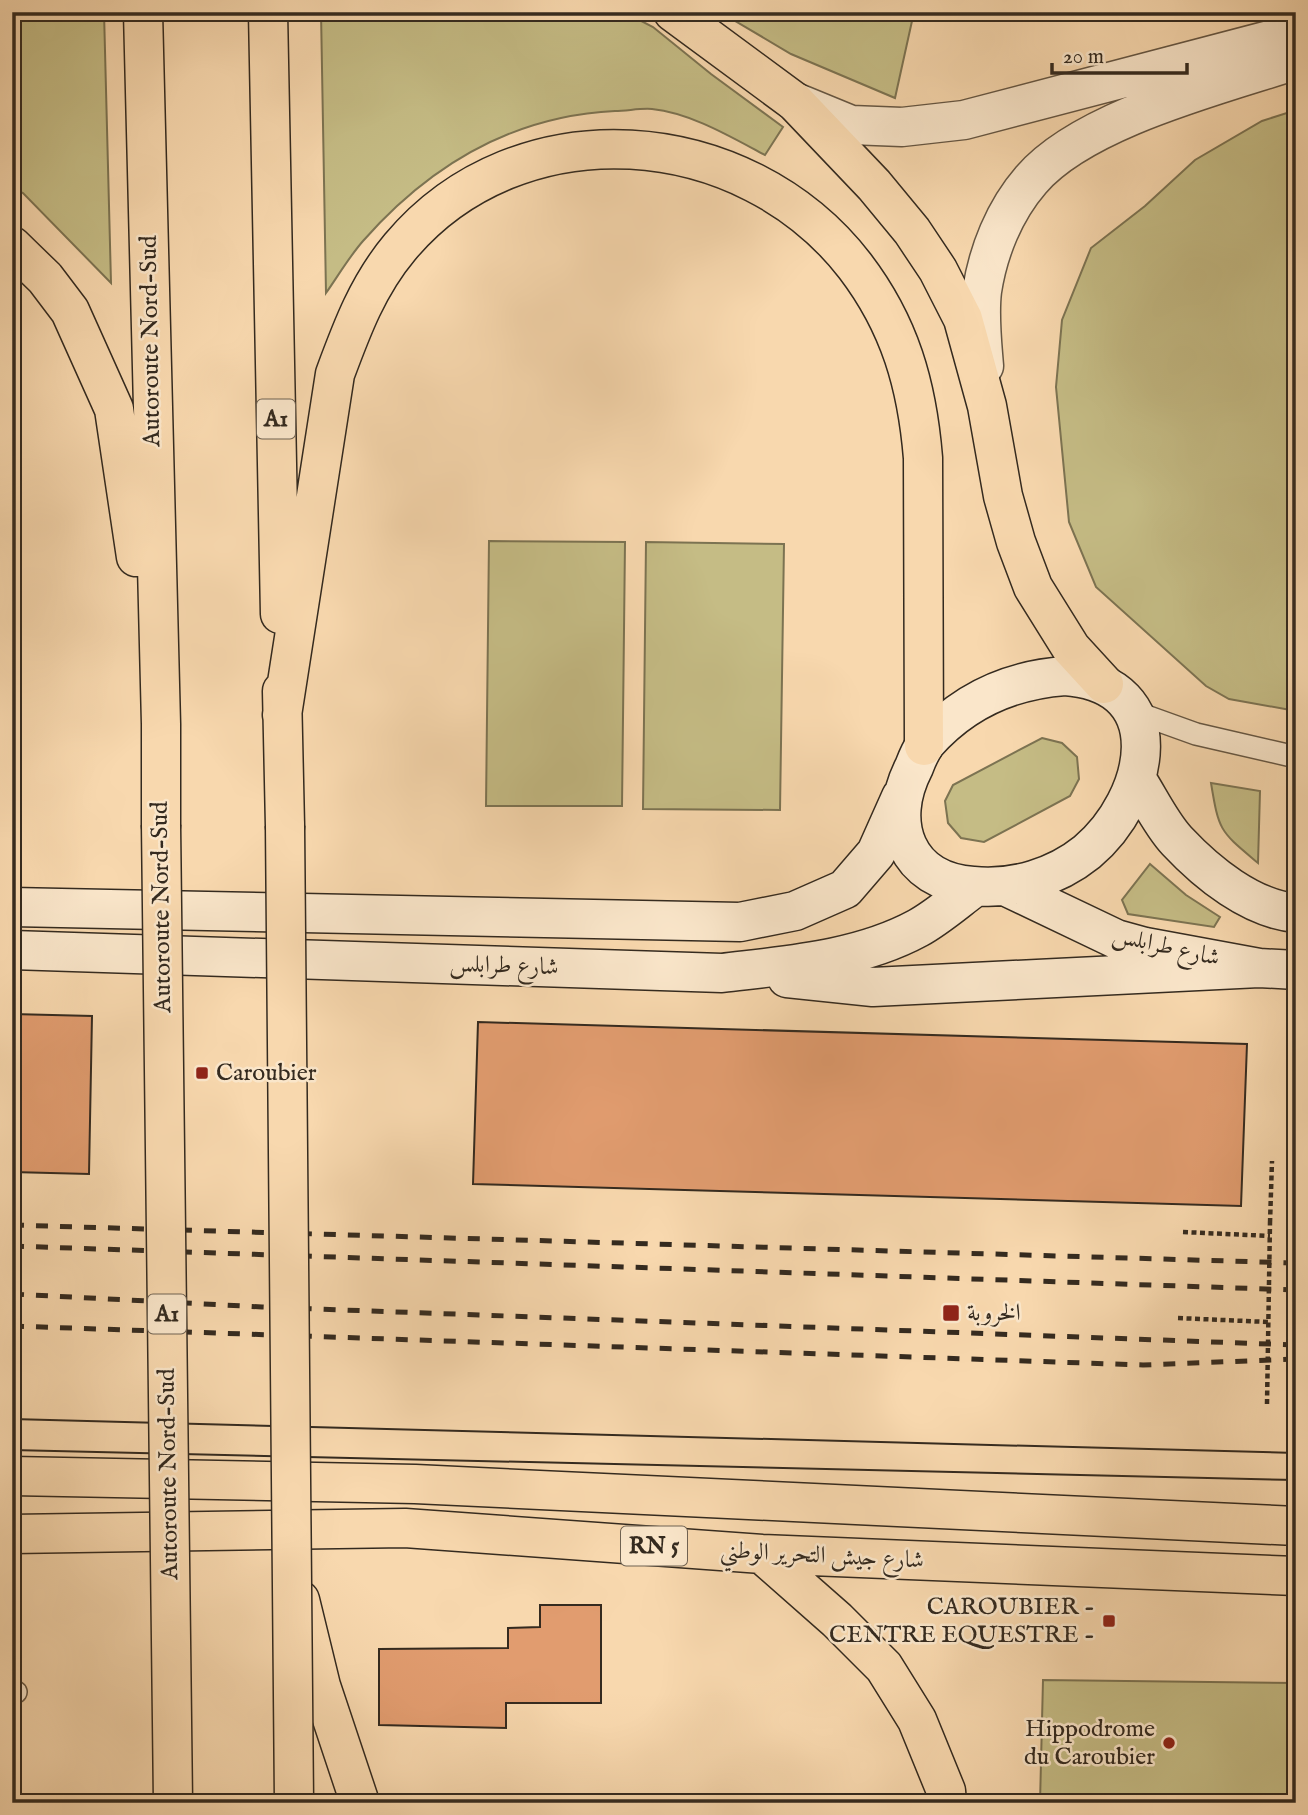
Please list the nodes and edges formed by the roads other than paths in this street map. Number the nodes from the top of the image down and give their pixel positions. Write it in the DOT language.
graph roads {
  1 [pos="143,12"];
  2 [pos="268,12"];
  3 [pos="673,12"];
  4 [pos="1296,33"];
  5 [pos="1296,61"];
  6 [pos="795,103"];
  7 [pos="12,246"];
  8 [pos="987,406"];
  9 [pos="1104,684"];
  10 [pos="1132,711"];
  11 [pos="282,715"];
  12 [pos="161,724"];
  13 [pos="924,746"];
  14 [pos="1296,757"];
  15 [pos="1136,778"];
  16 [pos="901,797"];
  17 [pos="990,886"];
  18 [pos="12,907"];
  19 [pos="1296,914"];
  20 [pos="12,950"];
  21 [pos="1278,969"];
  22 [pos="722,973"];
  23 [pos="12,1476"];
  24 [pos="1296,1526"];
  25 [pos="12,1534"];
  26 [pos="762,1554"];
  27 [pos="292,1559"];
  28 [pos="1296,1576"];
  29 [pos="173,1803"];
  30 [pos="294,1803"];
  31 [pos="360,1803"];
  32 [pos="947,1803"];
  1 -- 12 [label="highway, Autoroute Nord-Sud / A1"];
  2 -- 11 [label="highway, A1"];
  3 -- 6 [label="highway"];
  4 -- 6 [label="main road"];
  5 -- 8 [label="main road"];
  6 -- 8 [label="highway"];
  7 -- 12 [label="highway"];
  8 -- 9 [label="highway"];
  9 -- 10 [label="main road"];
  9 -- 13 [label="main road"];
  10 -- 14 [label="lane"];
  10 -- 15 [label="main road"];
  11 -- 13 [label="highway"];
  11 -- 27 [label="highway, A1, bridge"];
  12 -- 29 [label="highway, Autoroute Nord-Sud / A1, bridge"];
  13 -- 16 [label="main road"];
  15 -- 17 [label="main road"];
  15 -- 19 [label="main road"];
  16 -- 17 [label="main road"];
  16 -- 18 [label="main road, شارع طرابلس"];
  17 -- 21 [label="main road, شارع طرابلس"];
  17 -- 22 [label="main road, شارع طرابلس"];
  20 -- 22 [label="main road, شارع طرابلس"];
  21 -- 22 [label="main road"];
  23 -- 24 [label="highway, RN 5"];
  25 -- 26 [label="highway, شارع جيش التحرير الوطني / RN 5"];
  26 -- 28 [label="highway, شارع جيش التحرير الوطني / RN 5"];
  26 -- 32 [label="highway"];
  27 -- 30 [label="highway, A1, bridge"];
  27 -- 31 [label="highway, bridge"];
}
